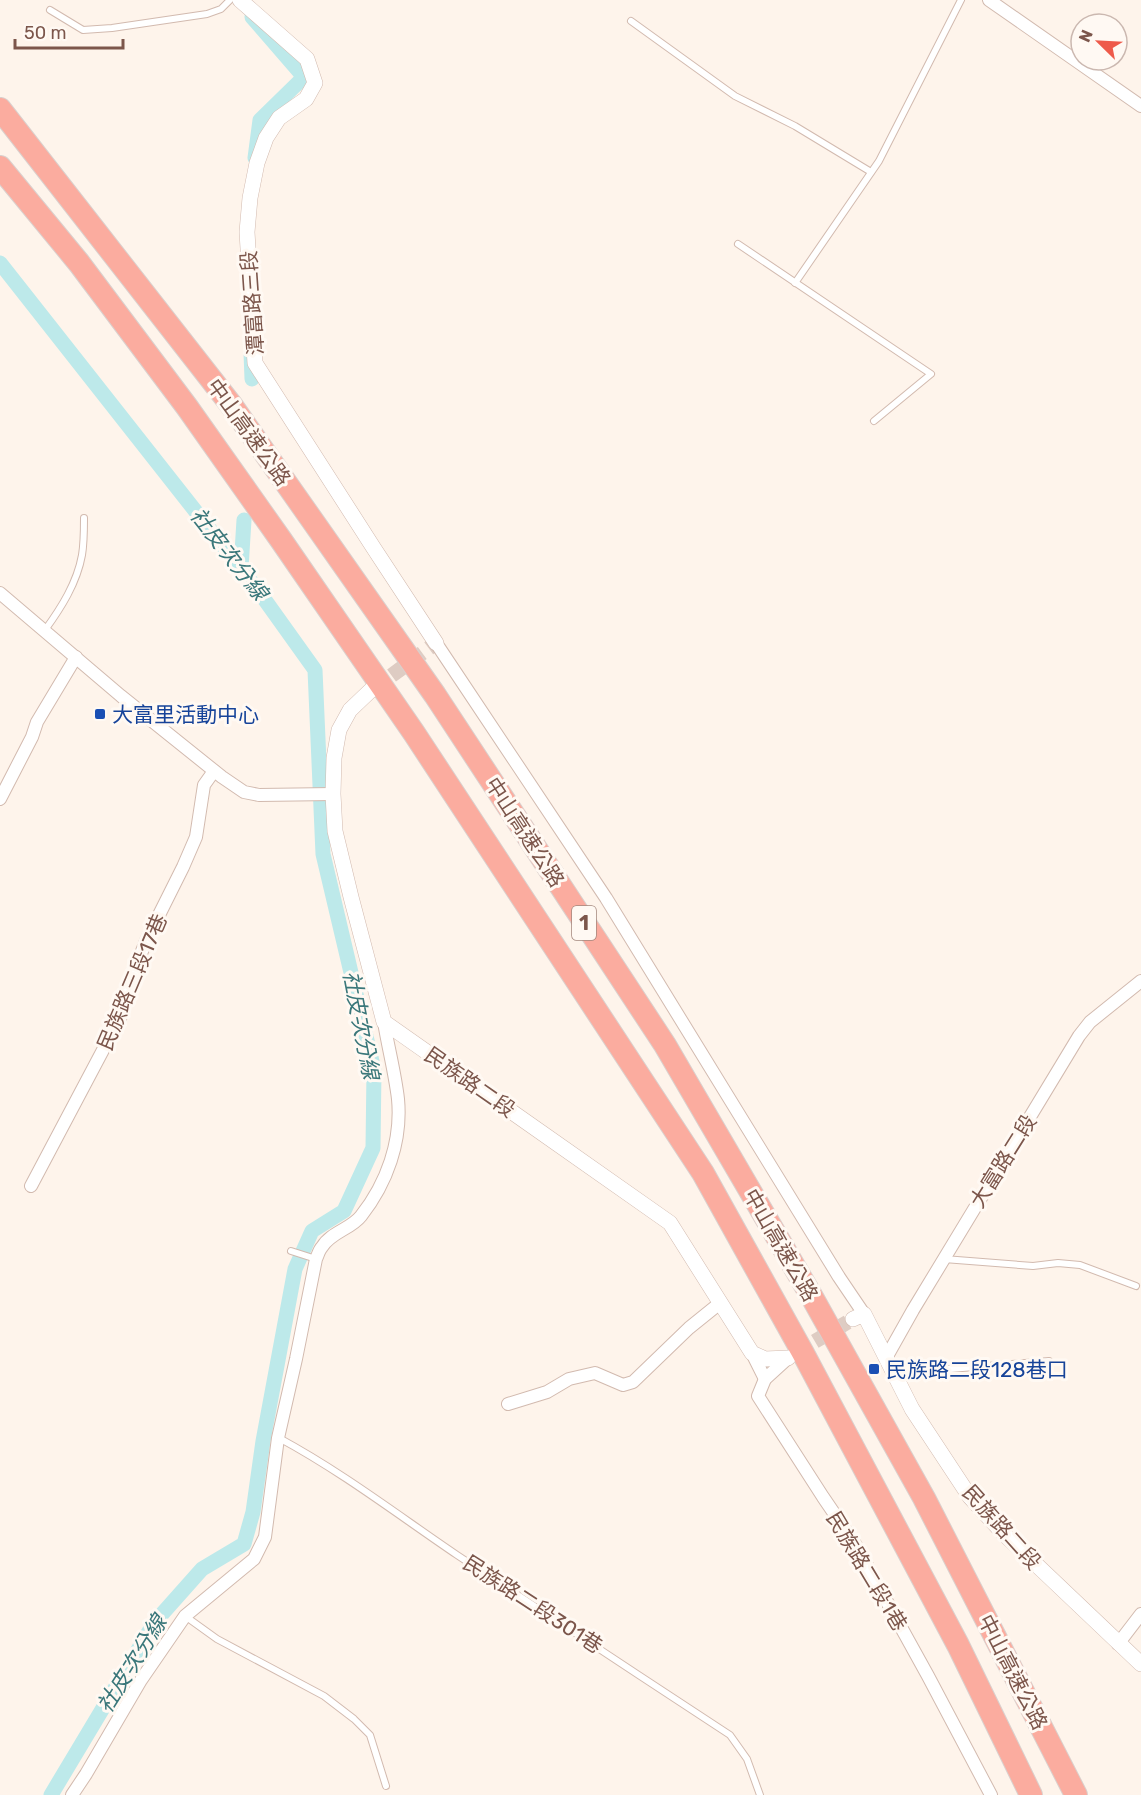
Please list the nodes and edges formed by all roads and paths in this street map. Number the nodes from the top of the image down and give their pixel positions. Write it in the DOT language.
graph roads {
  1 [pos="230,0"];
  2 [pos="240,0"];
  3 [pos="961,0"];
  4 [pos="989,0"];
  5 [pos="50,10"];
  6 [pos="631,21"];
  7 [pos="1141,106"];
  8 [pos="0,109"];
  9 [pos="0,167"];
  10 [pos="871,172"];
  11 [pos="738,244"];
  12 [pos="795,283"];
  13 [pos="874,421"];
  14 [pos="84,518"];
  15 [pos="0,593"];
  16 [pos="44,631"];
  17 [pos="436,643"];
  18 [pos="76,657"];
  19 [pos="371,690"];
  20 [pos="214,771"];
  21 [pos="330,794"];
  22 [pos="0,800"];
  23 [pos="1141,981"];
  24 [pos="384,1022"];
  25 [pos="31,1186"];
  26 [pos="291,1251"];
  27 [pos="313,1259"];
  28 [pos="943,1259"];
  29 [pos="1136,1286"];
  30 [pos="720,1303"];
  31 [pos="859,1317"];
  32 [pos="752,1353"];
  33 [pos="788,1358"];
  34 [pos="1049,1361"];
  35 [pos="888,1363"];
  36 [pos="765,1379"];
  37 [pos="508,1404"];
  38 [pos="278,1438"];
  39 [pos="1141,1614"];
  40 [pos="185,1616"];
  41 [pos="1118,1644"];
  42 [pos="1141,1664"];
  43 [pos="386,1786"];
  44 [pos="72,1795"];
  45 [pos="760,1795"];
  46 [pos="991,1795"];
  47 [pos="1031,1795"];
  48 [pos="1076,1795"];
  1 -- 5 [label="lane"];
  2 -- 17 [label="street, 潭富路三段"];
  3 -- 10 [label="lane"];
  4 -- 7 [label="street"];
  6 -- 10 [label="lane"];
  8 -- 48 [label="highway, 中山高速公路 / 1"];
  9 -- 47 [label="highway, 中山高速公路 / 1"];
  10 -- 12 [label="lane"];
  11 -- 12 [label="lane"];
  12 -- 13 [label="lane"];
  14 -- 16 [label="lane"];
  15 -- 16 [label="street"];
  16 -- 18 [label="street"];
  17 -- 31 [label="street"];
  18 -- 20 [label="street"];
  18 -- 22 [label="street"];
  19 -- 21 [label="street"];
  20 -- 21 [label="street"];
  20 -- 25 [label="street, 民族路三段17巷"];
  21 -- 24 [label="street"];
  23 -- 28 [label="street, 大富路二段"];
  24 -- 27 [label="street"];
  24 -- 30 [label="street, 民族路二段"];
  26 -- 27 [label="lane"];
  27 -- 38 [label="street"];
  28 -- 29 [label="lane"];
  28 -- 35 [label="street, 大富路二段"];
  30 -- 32 [label="street, 民族路二段"];
  30 -- 37 [label="street"];
  31 -- 35 [label="street, 民族路二段"];
  32 -- 33 [label="street"];
  32 -- 36 [label="street"];
  33 -- 36 [label="street"];
  34 -- 35 [label="lane"];
  35 -- 41 [label="street, 民族路二段"];
  36 -- 46 [label="street, 民族路二段1巷"];
  38 -- 40 [label="street"];
  38 -- 45 [label="lane, 民族路二段301巷"];
  39 -- 41 [label="street"];
  40 -- 43 [label="lane"];
  40 -- 44 [label="street"];
  41 -- 42 [label="street, 民族路二段"];
}
